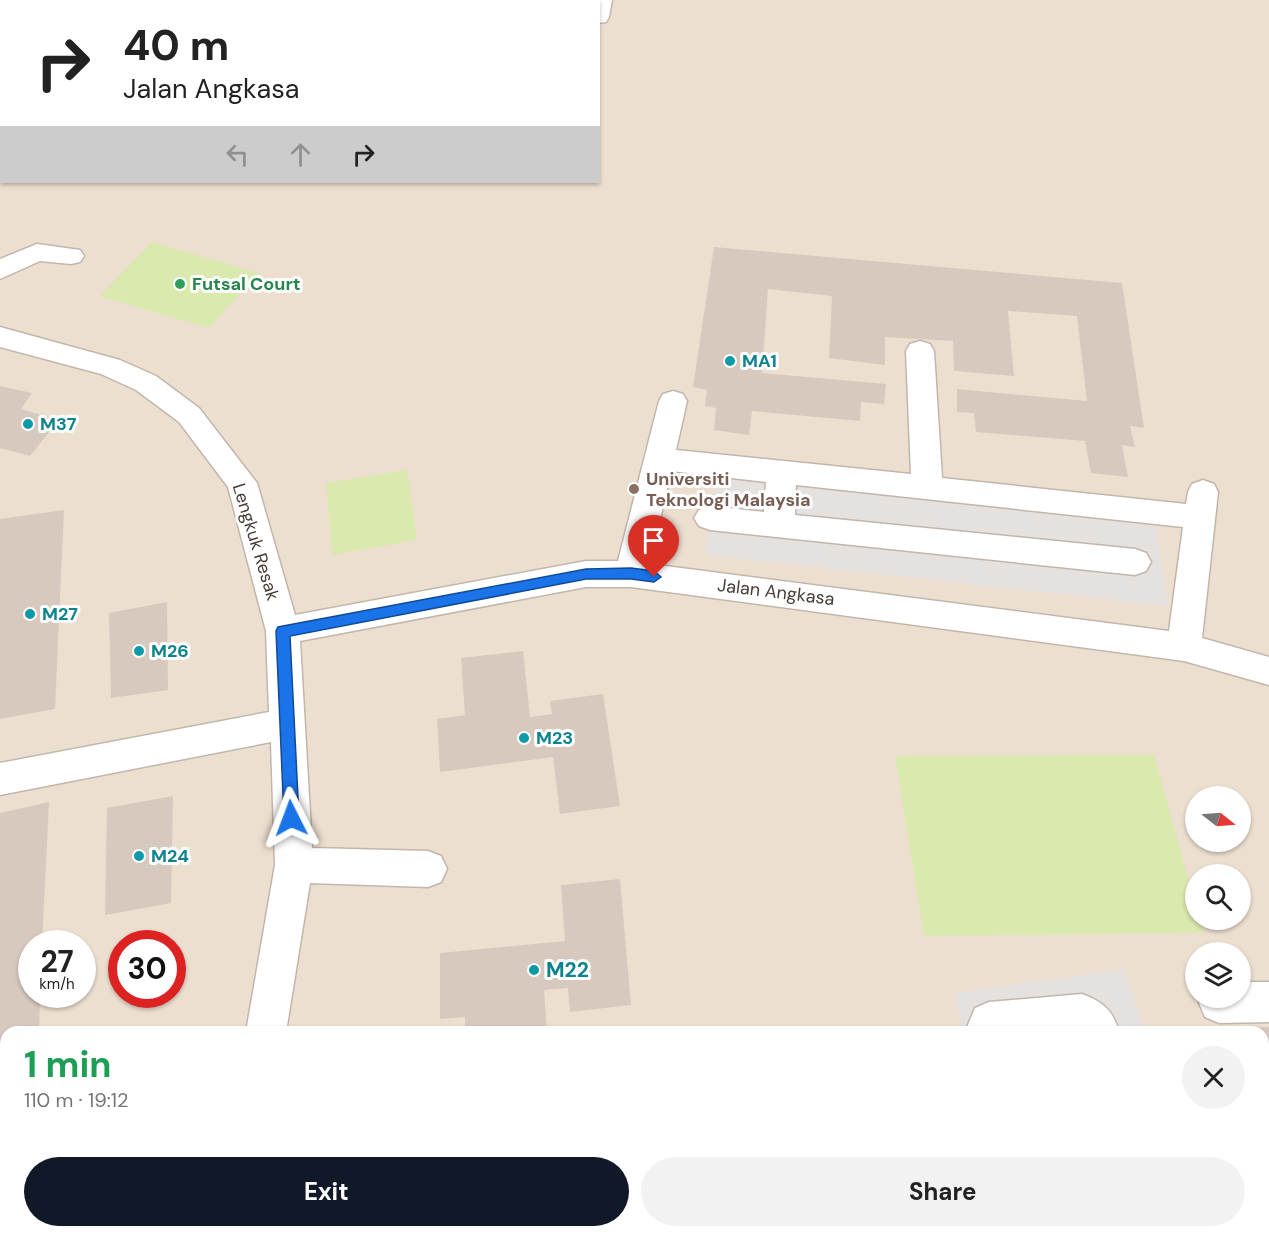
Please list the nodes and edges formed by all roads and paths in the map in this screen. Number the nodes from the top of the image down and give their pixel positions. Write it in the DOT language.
graph roads {
  1 [pos="71,256"];
  2 [pos="0,270"];
  3 [pos="0,337"];
  4 [pos="920,351"];
  5 [pos="673,401"];
  6 [pos="660,459"];
  7 [pos="782,472"];
  8 [pos="927,487"];
  9 [pos="1082,504"];
  10 [pos="710,518"];
  11 [pos="778,525"];
  12 [pos="1085,556"];
  13 [pos="1136,562"];
  14 [pos="631,574"];
  15 [pos="282,631"];
  16 [pos="1184,647"];
  17 [pos="1269,671"];
  18 [pos="287,724"];
  19 [pos="0,779"];
  20 [pos="294,865"];
  21 [pos="428,869"];
  22 [pos="1251,1002"];
  23 [pos="1269,1002"];
  24 [pos="267,1026"];
  25 [pos="987,1026"];
  26 [pos="1096,1026"];
  1 -- 2 [label="street"];
  3 -- 15 [label="street, Lengkuk Resak"];
  4 -- 8 [label="street"];
  5 -- 6 [label="street"];
  6 -- 7 [label="street"];
  6 -- 14 [label="street"];
  7 -- 8 [label="street"];
  7 -- 11 [label="street"];
  8 -- 9 [label="street"];
  9 -- 12 [label="street"];
  9 -- 16 [label="street"];
  10 -- 11 [label="street"];
  11 -- 12 [label="street"];
  12 -- 13 [label="street"];
  14 -- 15 [label="street, Jalan Angkasa"];
  14 -- 16 [label="street, Jalan Angkasa"];
  15 -- 18 [label="street, Lengkuk Resak"];
  16 -- 17 [label="street, Jalan Angkasa"];
  18 -- 19 [label="street"];
  18 -- 20 [label="street, Lengkuk Resak"];
  20 -- 21 [label="street"];
  20 -- 24 [label="street, Lengkuk Resak"];
  22 -- 23 [label="street"];
  25 -- 26 [label="street"];
}
